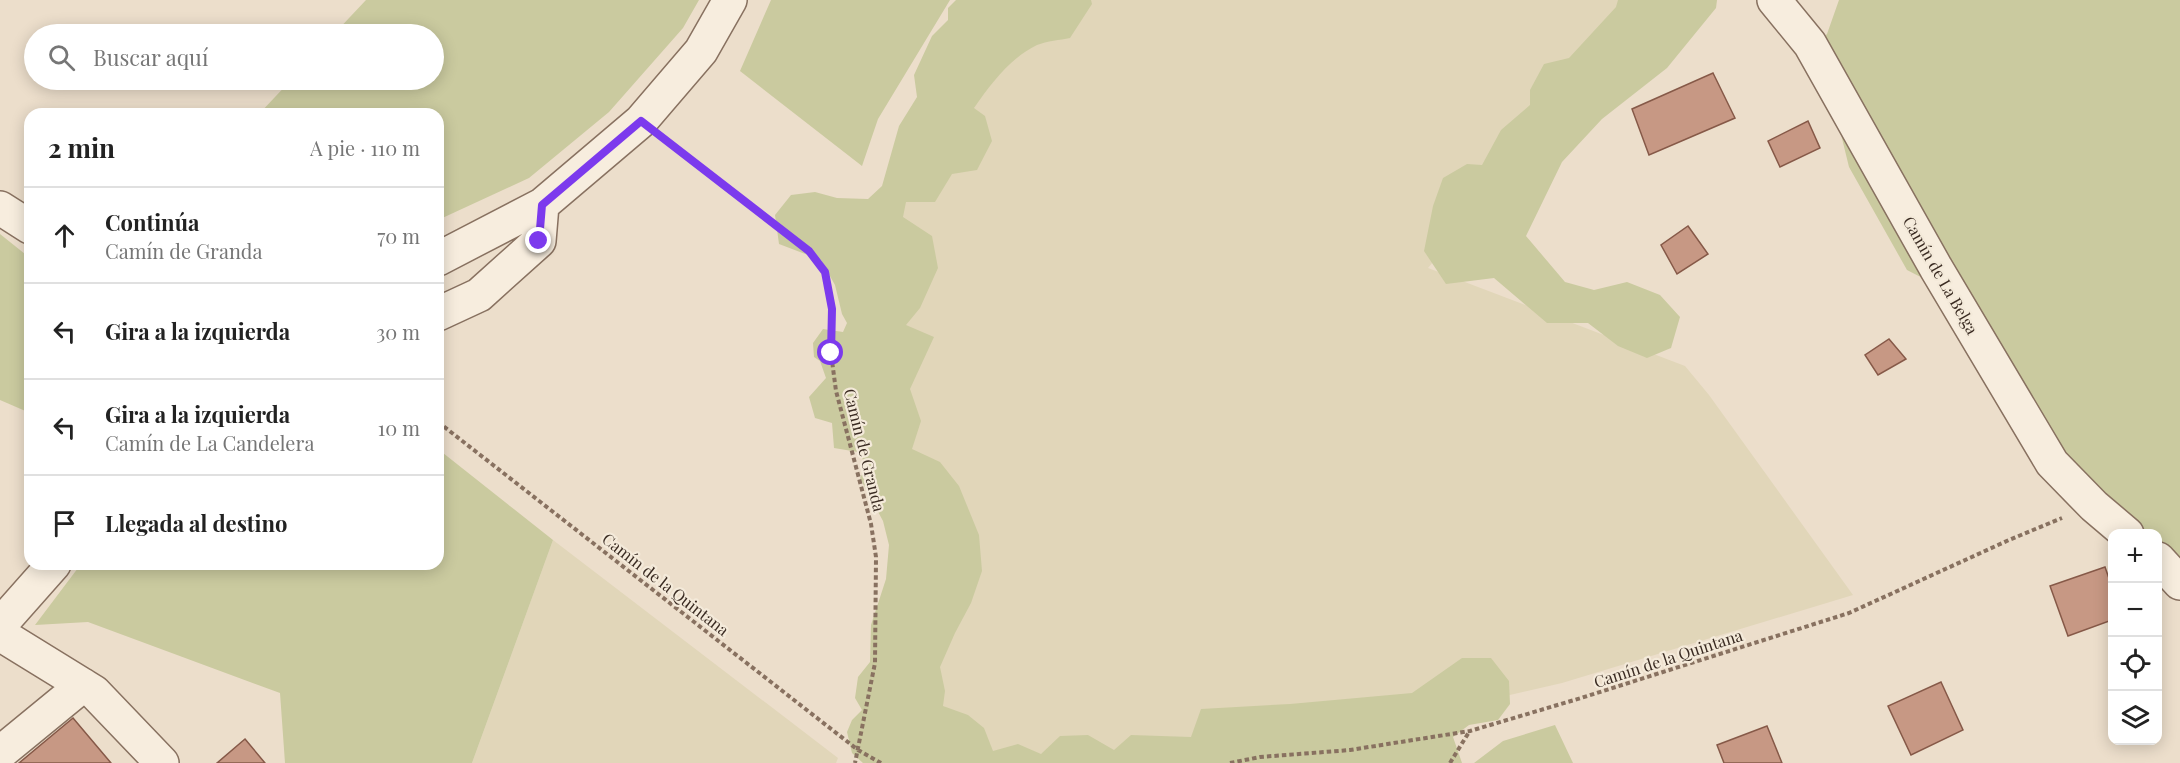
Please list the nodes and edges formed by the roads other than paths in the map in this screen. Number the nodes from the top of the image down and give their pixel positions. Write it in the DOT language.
graph roads {
  1 [pos="730,0"];
  2 [pos="1774,0"];
  3 [pos="542,205"];
  4 [pos="0,208"];
  5 [pos="24,223"];
  6 [pos="444,256"];
  7 [pos="444,311"];
  8 [pos="2121,529"];
  9 [pos="2162,564"];
  10 [pos="49,570"];
  11 [pos="2180,583"];
  12 [pos="0,625"];
  13 [pos="0,634"];
  14 [pos="83,685"];
  15 [pos="0,753"];
  16 [pos="162,763"];
  1 -- 3 [label="street"];
  2 -- 8 [label="street, Camín de La Belga"];
  3 -- 6 [label="street"];
  3 -- 7 [label="street"];
  4 -- 5 [label="street"];
  9 -- 11 [label="street"];
  10 -- 12 [label="street"];
  13 -- 14 [label="street"];
  14 -- 15 [label="street"];
  14 -- 16 [label="street"];
}
